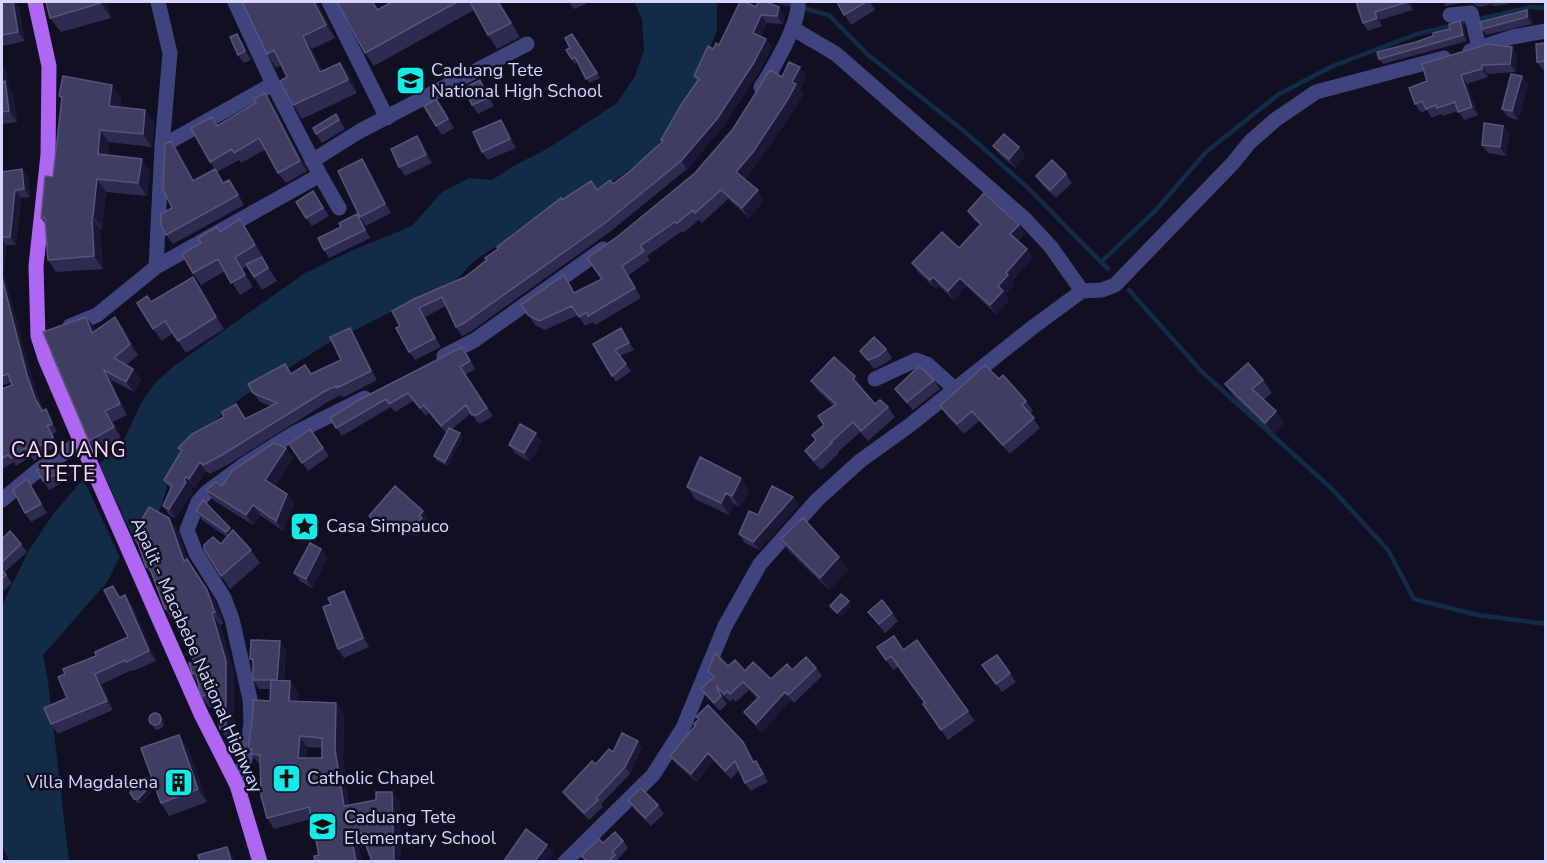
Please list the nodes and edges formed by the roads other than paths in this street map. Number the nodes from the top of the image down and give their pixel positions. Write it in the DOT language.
graph roads {
  1 [pos="35,2"];
  2 [pos="158,2"];
  3 [pos="235,2"];
  4 [pos="329,2"];
  5 [pos="798,4"];
  6 [pos="1450,15"];
  7 [pos="792,28"];
  8 [pos="1545,31"];
  9 [pos="527,44"];
  10 [pos="1479,48"];
  11 [pos="273,84"];
  12 [pos="755,95"];
  13 [pos="387,118"];
  14 [pos="162,146"];
  15 [pos="312,161"];
  16 [pos="320,175"];
  17 [pos="339,208"];
  18 [pos="616,239"];
  19 [pos="156,267"];
  20 [pos="1082,291"];
  21 [pos="48,333"];
  22 [pos="436,361"];
  23 [pos="875,379"];
  24 [pos="955,389"];
  25 [pos="376,392"];
  26 [pos="81,442"];
  27 [pos="2,500"];
  28 [pos="237,785"];
  29 [pos="260,861"];
  30 [pos="565,861"];
  1 -- 21 [label="main road, Apalit - Macabebe National Highway"];
  2 -- 14 [label="street"];
  3 -- 11 [label="street"];
  4 -- 13 [label="street"];
  5 -- 7 [label="street"];
  6 -- 10 [label="street"];
  7 -- 12 [label="street"];
  7 -- 20 [label="street"];
  8 -- 10 [label="street"];
  9 -- 13 [label="street"];
  10 -- 20 [label="street"];
  11 -- 14 [label="street"];
  11 -- 15 [label="street"];
  13 -- 15 [label="street"];
  14 -- 19 [label="street"];
  15 -- 16 [label="street"];
  16 -- 17 [label="street"];
  16 -- 19 [label="street"];
  18 -- 22 [label="street"];
  19 -- 21 [label="street"];
  20 -- 24 [label="street"];
  21 -- 26 [label="main road, Apalit - Macabebe National Highway"];
  23 -- 24 [label="street"];
  24 -- 30 [label="street"];
  25 -- 28 [label="street"];
  26 -- 27 [label="street"];
  26 -- 28 [label="main road, Apalit - Macabebe National Highway"];
  28 -- 29 [label="main road, Apalit - Macabebe National Highway"];
}
